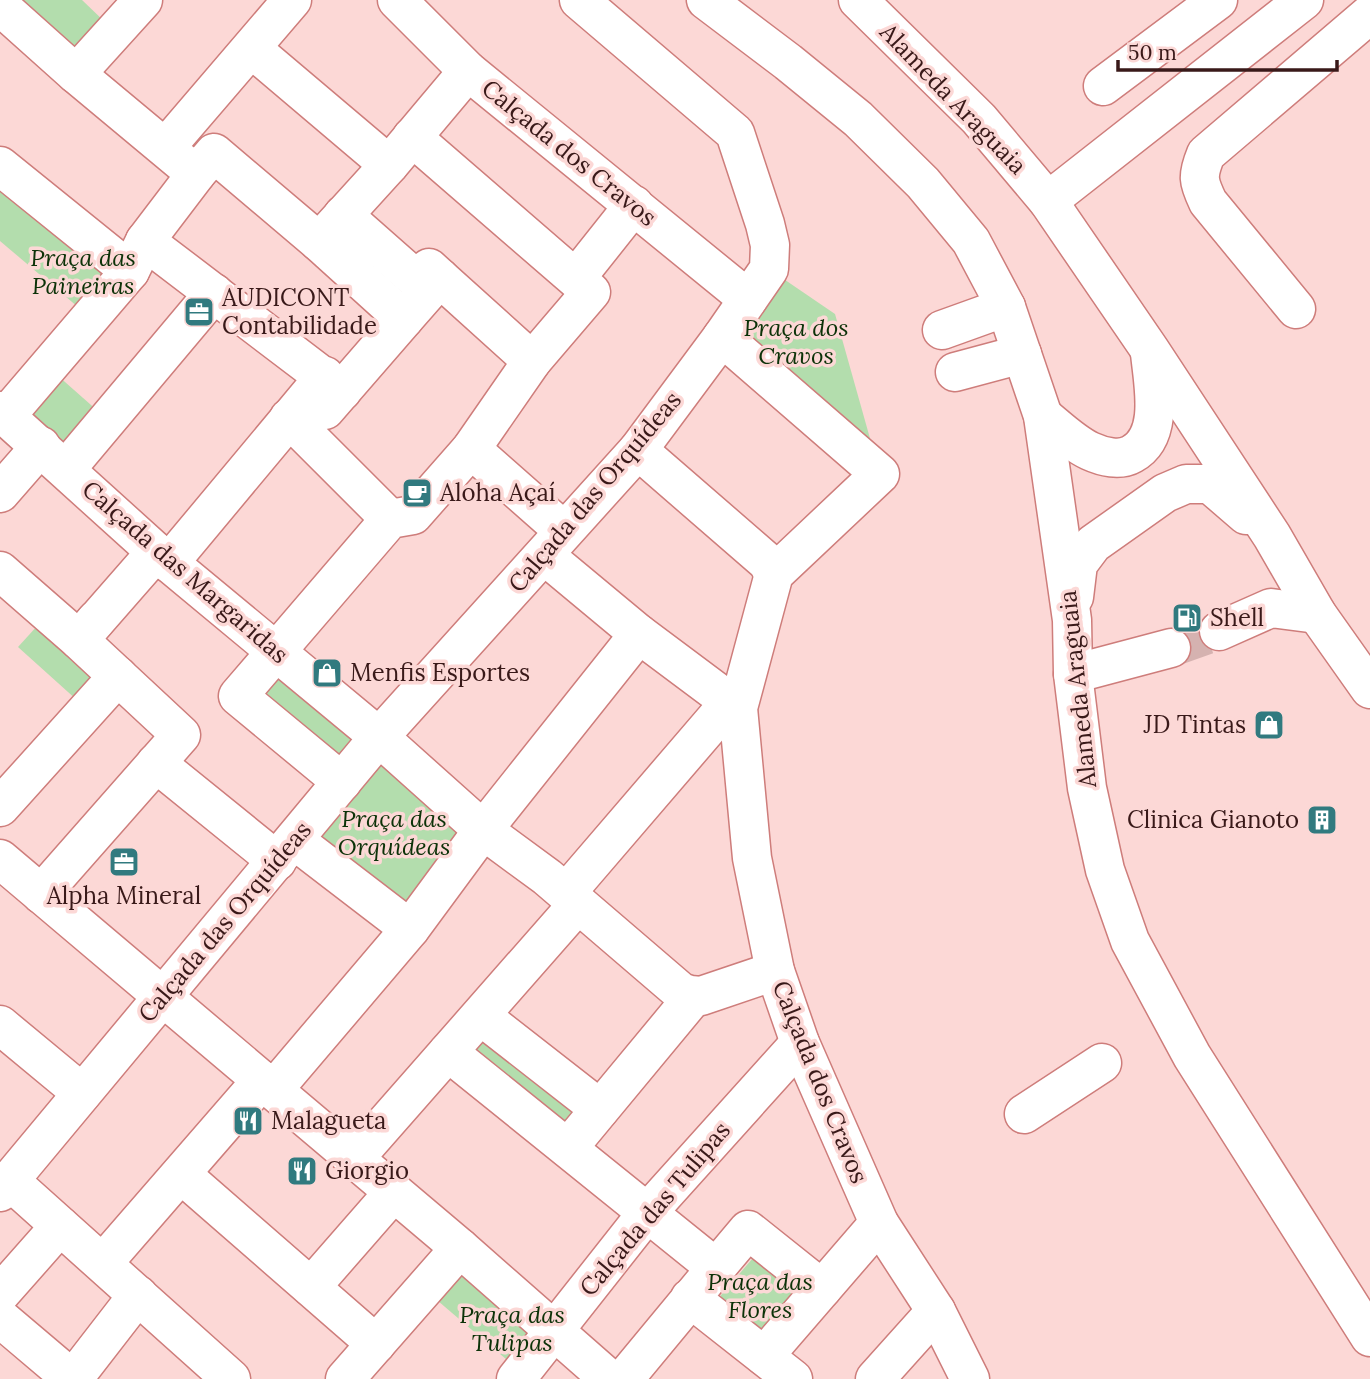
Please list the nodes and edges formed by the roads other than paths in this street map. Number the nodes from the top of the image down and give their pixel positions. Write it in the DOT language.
graph roads {
  1 [pos="143,0"];
  2 [pos="292,0"];
  3 [pos="579,0"];
  4 [pos="706,0"];
  5 [pos="738,0"];
  6 [pos="1218,0"];
  7 [pos="1304,0"];
  8 [pos="872,4"];
  9 [pos="411,5"];
  10 [pos="0,6"];
  11 [pos="1370,14"];
  12 [pos="252,49"];
  13 [pos="788,62"];
  14 [pos="468,71"];
  15 [pos="76,74"];
  16 [pos="1102,86"];
  17 [pos="166,147"];
  18 [pos="401,151"];
  19 [pos="0,166"];
  20 [pos="197,174"];
  21 [pos="1048,201"];
  22 [pos="634,205"];
  23 [pos="331,229"];
  24 [pos="138,256"];
  25 [pos="440,278"];
  26 [pos="584,285"];
  27 [pos="214,293"];
  28 [pos="748,299"];
  29 [pos="1006,307"];
  30 [pos="1296,309"];
  31 [pos="404,319"];
  32 [pos="942,330"];
  33 [pos="722,337"];
  34 [pos="1150,350"];
  35 [pos="1022,354"];
  36 [pos="532,361"];
  37 [pos="955,372"];
  38 [pos="334,383"];
  39 [pos="6,410"];
  40 [pos="1043,416"];
  41 [pos="297,425"];
  42 [pos="471,449"];
  43 [pos="638,450"];
  44 [pos="57,454"];
  45 [pos="0,493"];
  46 [pos="390,519"];
  47 [pos="1272,536"];
  48 [pos="554,543"];
  49 [pos="162,558"];
  50 [pos="0,571"];
  51 [pos="774,574"];
  52 [pos="1317,614"];
  53 [pos="1072,620"];
  54 [pos="1219,631"];
  55 [pos="639,634"];
  56 [pos="79,640"];
  57 [pos="1171,648"];
  58 [pos="277,652"];
  59 [pos="1073,674"];
  60 [pos="118,676"];
  61 [pos="1370,689"];
  62 [pos="734,705"];
  63 [pos="379,737"];
  64 [pos="156,763"];
  65 [pos="342,782"];
  66 [pos="0,807"];
  67 [pos="483,830"];
  68 [pos="285,851"];
  69 [pos="0,859"];
  70 [pos="41,894"];
  71 [pos="572,898"];
  72 [pos="410,929"];
  73 [pos="775,971"];
  74 [pos="163,995"];
  75 [pos="694,996"];
  76 [pos="481,1016"];
  77 [pos="0,1025"];
  78 [pos="800,1043"];
  79 [pos="448,1052"];
  80 [pos="1102,1063"];
  81 [pos="268,1084"];
  82 [pos="82,1093"];
  83 [pos="600,1109"];
  84 [pos="1024,1114"];
  85 [pos="568,1149"];
  86 [pos="354,1159"];
  87 [pos="181,1174"];
  88 [pos="5,1187"];
  89 [pos="394,1192"];
  90 [pos="647,1213"];
  91 [pos="879,1223"];
  92 [pos="60,1226"];
  93 [pos="460,1248"];
  94 [pos="103,1263"];
  95 [pos="716,1268"];
  96 [pos="311,1287"];
  97 [pos="822,1289"];
  98 [pos="0,1294"];
  99 [pos="138,1295"];
  100 [pos="690,1298"];
  101 [pos="936,1311"];
  102 [pos="0,1318"];
  103 [pos="555,1330"];
  104 [pos="1370,1337"];
  105 [pos="376,1344"];
  106 [pos="779,1368"];
  107 [pos="72,1379"];
  108 [pos="231,1379"];
  109 [pos="345,1379"];
  110 [pos="516,1379"];
  111 [pos="609,1379"];
  112 [pos="625,1379"];
  113 [pos="875,1379"];
  114 [pos="970,1379"];
  1 -- 15 [label="street"];
  2 -- 12 [label="street"];
  3 -- 28 [label="street, Calçada das Orquídeas"];
  4 -- 13 [label="street, Alameda Araguaia"];
  5 -- 13 [label="street, Alameda Araguaia"];
  6 -- 16 [label="street"];
  7 -- 21 [label="street"];
  8 -- 21 [label="street, Alameda Araguaia"];
  9 -- 14 [label="street, Calçada dos Cravos"];
  10 -- 15 [label="street"];
  11 -- 30 [label="street"];
  12 -- 17 [label="street"];
  12 -- 18 [label="street"];
  13 -- 29 [label="street, Alameda Araguaia"];
  14 -- 18 [label="street"];
  14 -- 22 [label="street, Calçada dos Cravos"];
  15 -- 17 [label="street"];
  17 -- 20 [label="street"];
  18 -- 23 [label="street"];
  18 -- 26 [label="street"];
  19 -- 24 [label="street"];
  20 -- 23 [label="street"];
  20 -- 24 [label="street"];
  21 -- 34 [label="street, Alameda Araguaia"];
  22 -- 26 [label="street"];
  22 -- 28 [label="street, Calçada dos Cravos"];
  23 -- 25 [label="street"];
  23 -- 31 [label="street"];
  24 -- 27 [label="street"];
  24 -- 39 [label="street"];
  25 -- 31 [label="street"];
  25 -- 36 [label="street"];
  26 -- 36 [label="street"];
  27 -- 38 [label="street"];
  27 -- 44 [label="street"];
  28 -- 33 [label="street, Calçada das Orquídeas"];
  29 -- 32 [label="street"];
  29 -- 35 [label="street, Alameda Araguaia"];
  31 -- 38 [label="street"];
  33 -- 43 [label="street, Calçada das Orquídeas"];
  33 -- 51 [label="street"];
  34 -- 40 [label="street"];
  34 -- 47 [label="street, Alameda Araguaia"];
  35 -- 37 [label="street"];
  35 -- 40 [label="street, Alameda Araguaia"];
  36 -- 42 [label="street"];
  38 -- 41 [label="street"];
  39 -- 44 [label="street, Calçada das Margaridas"];
  40 -- 53 [label="street, Alameda Araguaia"];
  41 -- 46 [label="street"];
  41 -- 49 [label="street"];
  42 -- 46 [label="street"];
  42 -- 48 [label="street"];
  43 -- 48 [label="street, Calçada das Orquídeas"];
  43 -- 51 [label="street"];
  44 -- 45 [label="street"];
  44 -- 49 [label="street, Calçada das Margaridas"];
  46 -- 58 [label="street"];
  47 -- 52 [label="street, Alameda Araguaia"];
  47 -- 53 [label="street"];
  48 -- 55 [label="street"];
  48 -- 63 [label="street, Calçada das Orquídeas"];
  49 -- 56 [label="street"];
  49 -- 58 [label="street, Calçada das Margaridas"];
  50 -- 56 [label="street"];
  51 -- 62 [label="street, Calçada dos Cravos"];
  52 -- 54 [label="street"];
  52 -- 61 [label="street, Alameda Araguaia"];
  53 -- 59 [label="street, Alameda Araguaia"];
  55 -- 62 [label="street"];
  55 -- 67 [label="street"];
  56 -- 60 [label="street"];
  57 -- 59 [label="street"];
  58 -- 63 [label="street, Calçada das Margaridas"];
  58 -- 65 [label="street"];
  59 -- 104 [label="street, Alameda Araguaia"];
  60 -- 64 [label="street"];
  60 -- 66 [label="street"];
  62 -- 71 [label="street"];
  62 -- 73 [label="street, Calçada dos Cravos"];
  63 -- 65 [label="street, Calçada das Orquídeas"];
  63 -- 67 [label="street, Calçada das Margaridas"];
  64 -- 68 [label="street"];
  64 -- 70 [label="street"];
  65 -- 68 [label="street, Calçada das Orquídeas"];
  67 -- 71 [label="street, Calçada das Margaridas"];
  67 -- 72 [label="street"];
  68 -- 72 [label="street"];
  68 -- 74 [label="street, Calçada das Orquídeas"];
  69 -- 70 [label="street"];
  70 -- 74 [label="street"];
  71 -- 75 [label="street, Calçada das Margaridas"];
  71 -- 76 [label="street"];
  72 -- 81 [label="street"];
  73 -- 75 [label="street"];
  73 -- 78 [label="street, Calçada dos Cravos"];
  74 -- 81 [label="street"];
  74 -- 82 [label="street, Calçada das Orquídeas"];
  75 -- 83 [label="street"];
  76 -- 79 [label="street"];
  76 -- 83 [label="street"];
  77 -- 82 [label="street"];
  78 -- 90 [label="street, Calçada das Tulipas"];
  78 -- 91 [label="street, Calçada dos Cravos"];
  79 -- 85 [label="street"];
  79 -- 86 [label="street"];
  80 -- 84 [label="street"];
  81 -- 86 [label="street"];
  81 -- 87 [label="street"];
  82 -- 88 [label="street, Calçada das Orquídeas"];
  83 -- 85 [label="street"];
  85 -- 90 [label="street"];
  86 -- 89 [label="street"];
  87 -- 94 [label="street"];
  87 -- 96 [label="street"];
  88 -- 92 [label="street"];
  89 -- 93 [label="street"];
  89 -- 96 [label="street"];
  90 -- 95 [label="street"];
  90 -- 103 [label="street, Calçada das Tulipas"];
  91 -- 97 [label="street"];
  91 -- 101 [label="street, Calçada dos Cravos"];
  92 -- 94 [label="street"];
  92 -- 98 [label="street"];
  93 -- 103 [label="street"];
  93 -- 105 [label="street"];
  94 -- 99 [label="street"];
  95 -- 97 [label="street"];
  95 -- 100 [label="street"];
  96 -- 105 [label="street"];
  97 -- 106 [label="street"];
  99 -- 107 [label="street"];
  99 -- 108 [label="street"];
  100 -- 106 [label="street"];
  100 -- 112 [label="street"];
  101 -- 113 [label="street"];
  101 -- 114 [label="street, Calçada dos Cravos"];
  102 -- 107 [label="street"];
  103 -- 110 [label="street, Calçada das Tulipas"];
  103 -- 111 [label="street"];
  105 -- 109 [label="street"];
}
